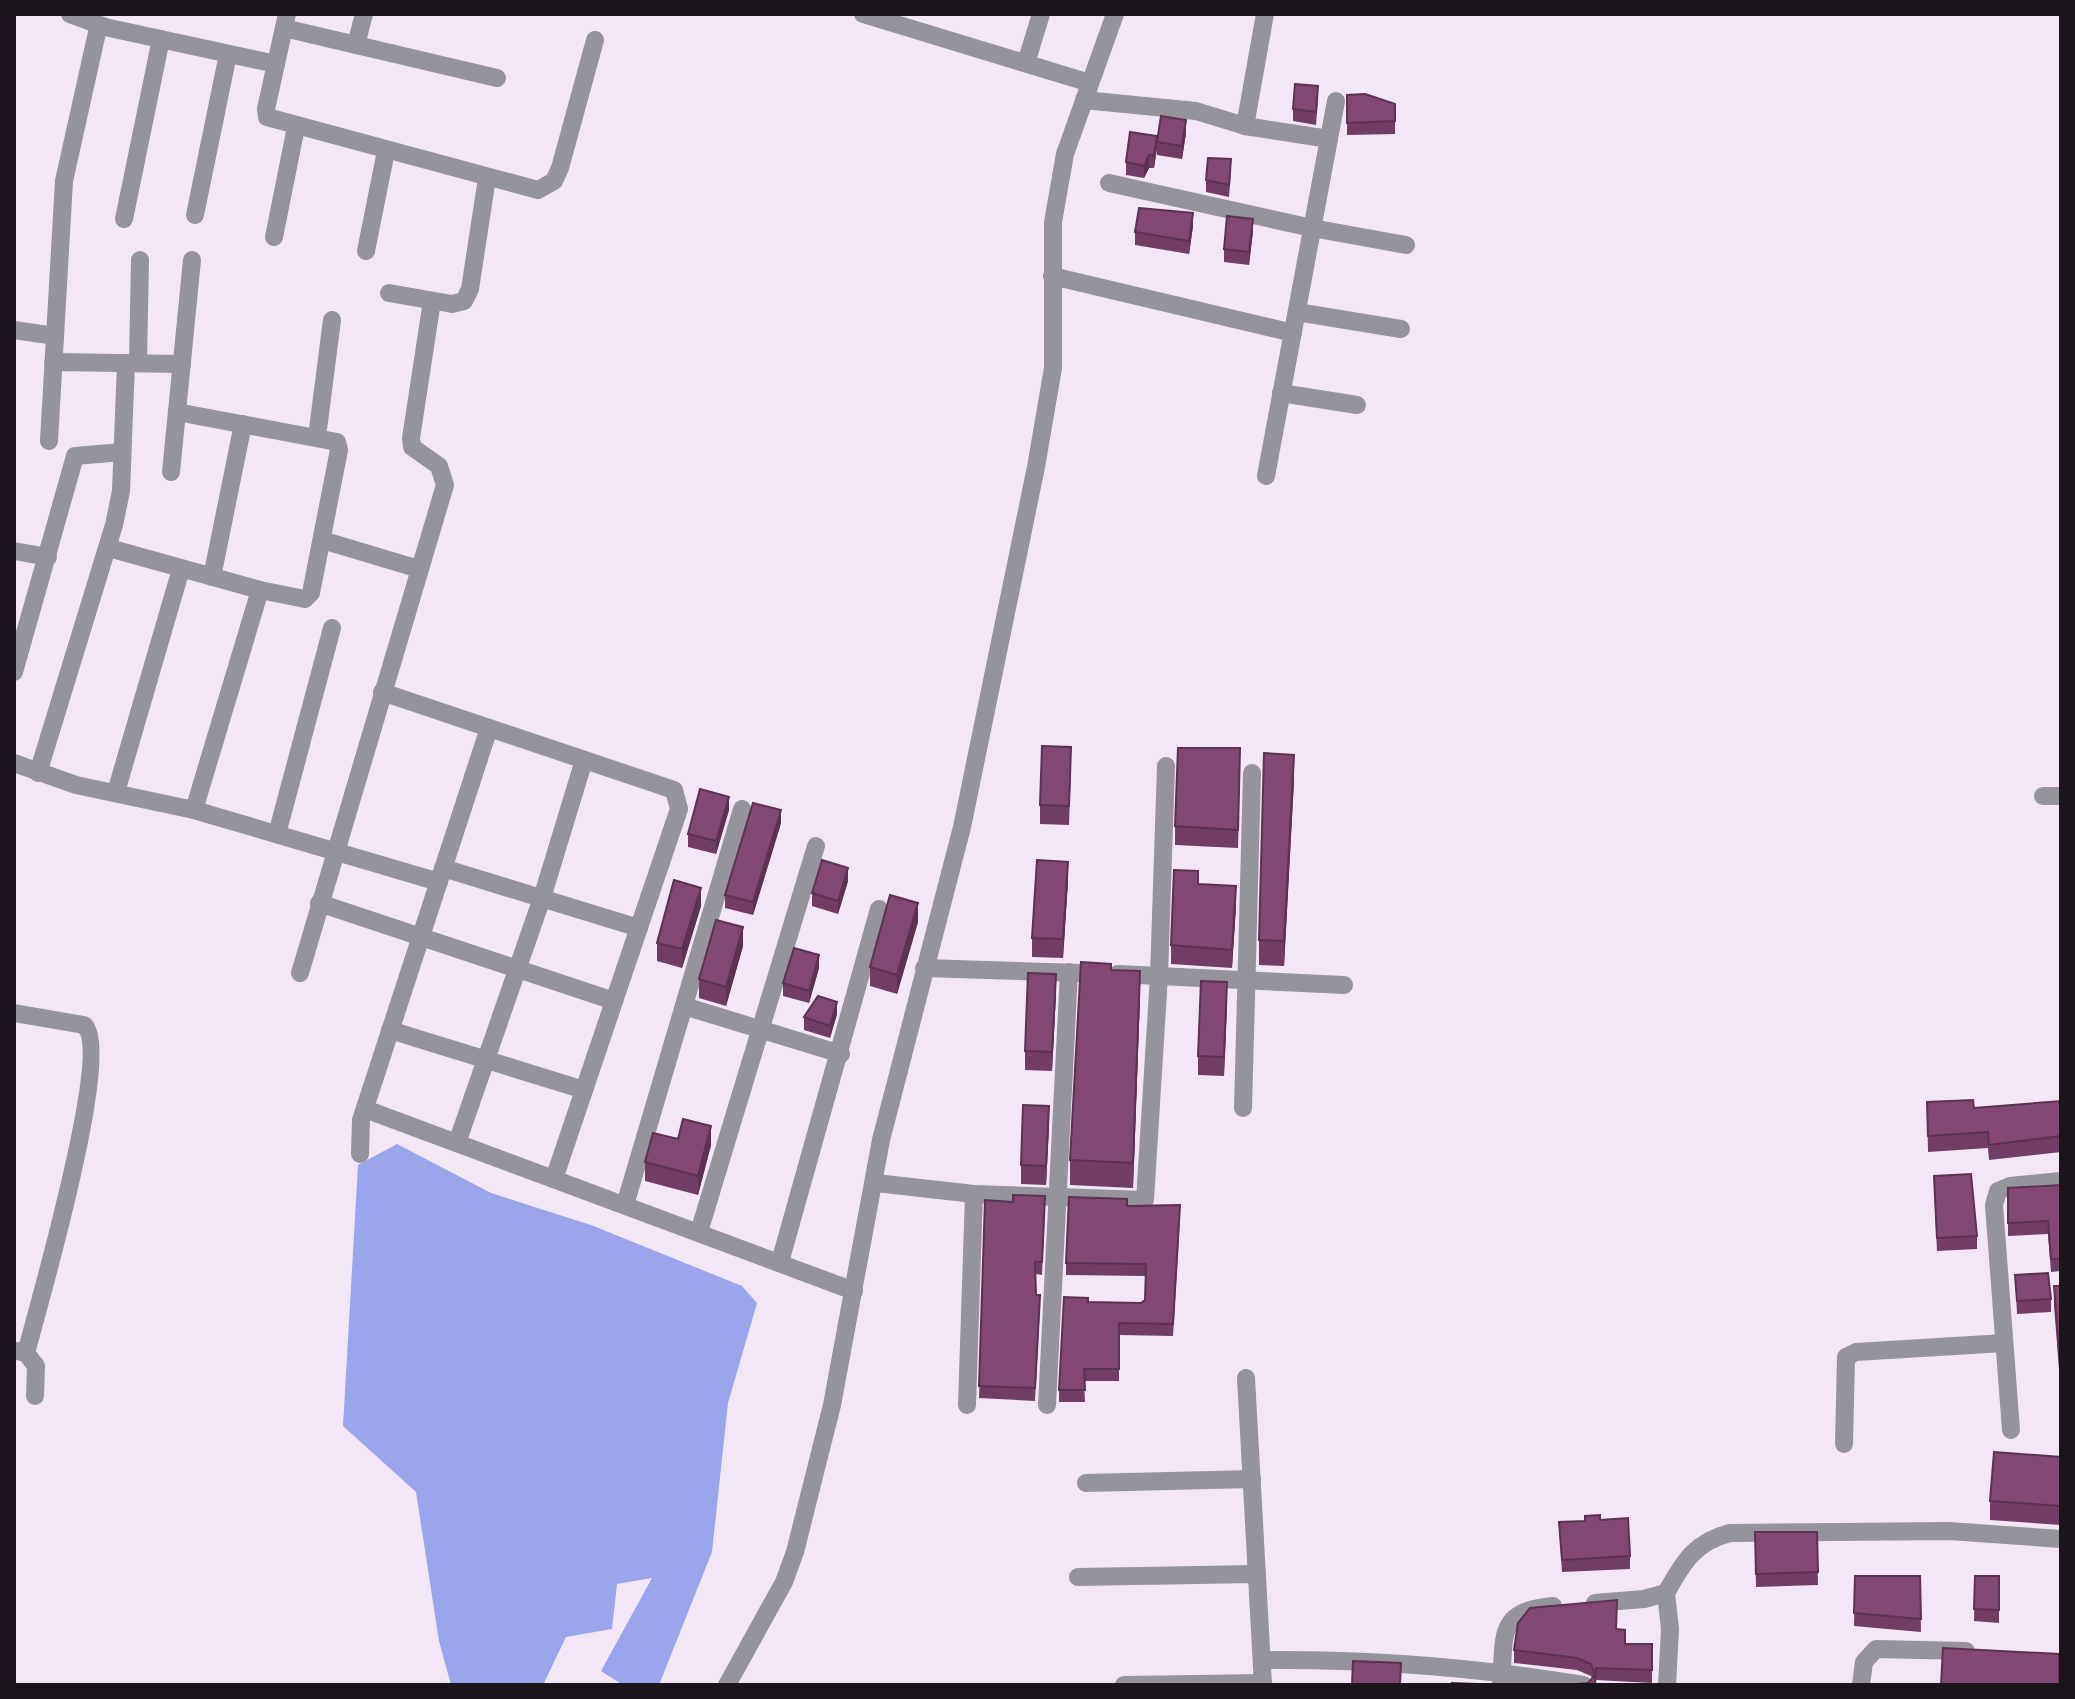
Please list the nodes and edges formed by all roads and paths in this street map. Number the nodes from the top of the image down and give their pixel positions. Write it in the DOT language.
graph roads {
  1 [pos="70,14"];
  2 [pos="364,14"];
  3 [pos="863,14"];
  4 [pos="931,14"];
  5 [pos="1041,14"];
  6 [pos="1115,14"];
  7 [pos="1265,14"];
  8 [pos="286,21"];
  9 [pos="105,27"];
  10 [pos="925,33"];
  11 [pos="161,39"];
  12 [pos="595,40"];
  13 [pos="356,45"];
  14 [pos="228,54"];
  15 [pos="1026,63"];
  16 [pos="276,64"];
  17 [pos="497,78"];
  18 [pos="1087,91"];
  19 [pos="1336,101"];
  20 [pos="1245,126"];
  21 [pos="296,127"];
  22 [pos="1329,139"];
  23 [pos="386,151"];
  24 [pos="487,178"];
  25 [pos="1109,183"];
  26 [pos="195,215"];
  27 [pos="124,219"];
  28 [pos="1312,228"];
  29 [pos="274,237"];
  30 [pos="1406,245"];
  31 [pos="366,251"];
  32 [pos="140,260"];
  33 [pos="192,260"];
  34 [pos="1052,276"];
  35 [pos="389,293"];
  36 [pos="432,301"];
  37 [pos="1297,312"];
  38 [pos="332,320"];
  39 [pos="1401,329"];
  40 [pos="14,330"];
  41 [pos="1293,333"];
  42 [pos="55,336"];
  43 [pos="53,362"];
  44 [pos="132,363"];
  45 [pos="182,364"];
  46 [pos="1281,393"];
  47 [pos="1357,405"];
  48 [pos="177,412"];
  49 [pos="243,424"];
  50 [pos="317,437"];
  51 [pos="49,441"];
  52 [pos="122,452"];
  53 [pos="171,472"];
  54 [pos="1266,476"];
  55 [pos="322,540"];
  56 [pos="109,548"];
  57 [pos="14,551"];
  58 [pos="48,557"];
  59 [pos="181,569"];
  60 [pos="419,569"];
  61 [pos="212,577"];
  62 [pos="260,590"];
  63 [pos="23,608"];
  64 [pos="332,628"];
  65 [pos="14,672"];
  66 [pos="382,692"];
  67 [pos="489,728"];
  68 [pos="584,760"];
  69 [pos="14,763"];
  70 [pos="1166,766"];
  71 [pos="38,773"];
  72 [pos="1252,773"];
  73 [pos="116,792"];
  74 [pos="742,809"];
  75 [pos="194,810"];
  76 [pos="277,834"];
  77 [pos="816,846"];
  78 [pos="334,851"];
  79 [pos="441,875"];
  80 [pos="542,898"];
  81 [pos="319,903"];
  82 [pos="879,909"];
  83 [pos="639,928"];
  84 [pos="421,937"];
  85 [pos="924,968"];
  86 [pos="517,969"];
  87 [pos="1069,972"];
  88 [pos="300,973"];
  89 [pos="1159,976"];
  90 [pos="1248,980"];
  91 [pos="1344,985"];
  92 [pos="614,1001"];
  93 [pos="684,1006"];
  94 [pos="14,1013"];
  95 [pos="758,1029"];
  96 [pos="390,1030"];
  97 [pos="841,1054"];
  98 [pos="485,1062"];
  99 [pos="584,1090"];
  100 [pos="1243,1108"];
  101 [pos="365,1109"];
  102 [pos="457,1143"];
  103 [pos="360,1154"];
  104 [pos="554,1179"];
  105 [pos="2061,1181"];
  106 [pos="876,1183"];
  107 [pos="974,1194"];
  108 [pos="1060,1198"];
  109 [pos="625,1205"];
  110 [pos="699,1232"];
  111 [pos="780,1262"];
  112 [pos="854,1291"];
  113 [pos="2004,1343"];
  114 [pos="20,1351"];
  115 [pos="1246,1378"];
  116 [pos="35,1396"];
  117 [pos="967,1405"];
  118 [pos="1047,1405"];
  119 [pos="2011,1430"];
  120 [pos="1844,1444"];
  121 [pos="1252,1479"];
  122 [pos="1086,1483"];
  123 [pos="2061,1539"];
  124 [pos="1257,1574"];
  125 [pos="1078,1577"];
  126 [pos="1666,1593"];
  127 [pos="1992,1652"];
  128 [pos="1262,1660"];
  129 [pos="1501,1678"];
  130 [pos="1263,1684"];
  131 [pos="727,1685"];
  132 [pos="1124,1685"];
  133 [pos="1173,1685"];
  134 [pos="1583,1685"];
  135 [pos="1667,1685"];
  136 [pos="1861,1685"];
  1 -- 9 [label="street"];
  2 -- 13 [label="street"];
  3 -- 10 [label="street"];
  4 -- 10 [label="street"];
  5 -- 15 [label="street"];
  6 -- 18 [label="street"];
  7 -- 20 [label="street"];
  8 -- 13 [label="street"];
  8 -- 16 [label="street"];
  9 -- 11 [label="street"];
  9 -- 42 [label="street"];
  10 -- 15 [label="street"];
  11 -- 14 [label="street"];
  11 -- 27 [label="street"];
  12 -- 24 [label="street"];
  13 -- 17 [label="street"];
  14 -- 16 [label="street"];
  14 -- 26 [label="street"];
  15 -- 18 [label="street"];
  16 -- 21 [label="street"];
  18 -- 20 [label="street"];
  18 -- 34 [label="street"];
  19 -- 22 [label="street"];
  20 -- 22 [label="street"];
  21 -- 23 [label="street"];
  21 -- 29 [label="street"];
  22 -- 28 [label="street"];
  23 -- 24 [label="street"];
  23 -- 31 [label="street"];
  24 -- 36 [label="street"];
  25 -- 28 [label="street"];
  28 -- 30 [label="street"];
  28 -- 37 [label="street"];
  32 -- 44 [label="street"];
  33 -- 45 [label="street"];
  34 -- 41 [label="street"];
  34 -- 85 [label="street"];
  35 -- 36 [label="street"];
  36 -- 60 [label="street"];
  37 -- 39 [label="street"];
  37 -- 41 [label="street"];
  38 -- 50 [label="street"];
  40 -- 42 [label="street"];
  41 -- 46 [label="street"];
  42 -- 43 [label="street"];
  43 -- 44 [label="street"];
  43 -- 51 [label="street"];
  44 -- 45 [label="street"];
  44 -- 52 [label="street"];
  45 -- 48 [label="street"];
  46 -- 47 [label="street"];
  46 -- 54 [label="street"];
  48 -- 49 [label="street"];
  48 -- 53 [label="street"];
  49 -- 50 [label="street"];
  49 -- 61 [label="street"];
  50 -- 55 [label="street"];
  52 -- 56 [label="street"];
  52 -- 58 [label="street"];
  55 -- 60 [label="street"];
  55 -- 62 [label="street"];
  56 -- 59 [label="street"];
  56 -- 71 [label="street"];
  57 -- 58 [label="street"];
  58 -- 63 [label="street"];
  59 -- 61 [label="street"];
  59 -- 73 [label="street"];
  60 -- 66 [label="street"];
  61 -- 62 [label="street"];
  62 -- 75 [label="street"];
  63 -- 65 [label="street"];
  64 -- 76 [label="street"];
  66 -- 67 [label="street"];
  66 -- 78 [label="street"];
  67 -- 68 [label="street"];
  67 -- 79 [label="street"];
  68 -- 80 [label="street"];
  68 -- 83 [label="street"];
  69 -- 71 [label="street"];
  70 -- 89 [label="street"];
  71 -- 73 [label="street"];
  72 -- 90 [label="street"];
  73 -- 75 [label="street"];
  74 -- 93 [label="street"];
  75 -- 76 [label="street"];
  76 -- 78 [label="street"];
  77 -- 95 [label="street"];
  78 -- 79 [label="street"];
  78 -- 81 [label="street"];
  79 -- 80 [label="street"];
  79 -- 84 [label="street"];
  80 -- 83 [label="street"];
  80 -- 86 [label="street"];
  81 -- 84 [label="street"];
  81 -- 88 [label="street"];
  82 -- 97 [label="street"];
  83 -- 92 [label="street"];
  84 -- 86 [label="street"];
  84 -- 96 [label="street"];
  85 -- 87 [label="street"];
  85 -- 106 [label="street"];
  86 -- 92 [label="street"];
  86 -- 98 [label="street"];
  87 -- 89 [label="street"];
  87 -- 108 [label="street"];
  89 -- 90 [label="street"];
  89 -- 108 [label="street"];
  90 -- 91 [label="street"];
  90 -- 100 [label="street"];
  92 -- 99 [label="street"];
  93 -- 95 [label="street"];
  93 -- 109 [label="street"];
  94 -- 114 [label="street"];
  95 -- 97 [label="street"];
  95 -- 110 [label="street"];
  96 -- 98 [label="street"];
  96 -- 101 [label="street"];
  97 -- 111 [label="street"];
  98 -- 99 [label="street"];
  98 -- 102 [label="street"];
  99 -- 104 [label="street"];
  101 -- 102 [label="street"];
  101 -- 103 [label="street"];
  102 -- 104 [label="street"];
  104 -- 109 [label="street"];
  105 -- 113 [label="street"];
  106 -- 107 [label="street"];
  106 -- 112 [label="street"];
  107 -- 108 [label="street"];
  107 -- 117 [label="street"];
  108 -- 118 [label="street"];
  109 -- 110 [label="street"];
  110 -- 111 [label="street"];
  111 -- 112 [label="street"];
  112 -- 131 [label="street"];
  113 -- 119 [label="street"];
  113 -- 120 [label="street"];
  114 -- 116 [label="street"];
  115 -- 121 [label="street"];
  121 -- 122 [label="street"];
  121 -- 124 [label="street"];
  123 -- 126 [label="street"];
  124 -- 125 [label="street"];
  124 -- 128 [label="street"];
  126 -- 129 [label="street"];
  126 -- 135 [label="street"];
  127 -- 136 [label="street"];
  128 -- 129 [label="street"];
  128 -- 130 [label="street"];
  129 -- 134 [label="street"];
  130 -- 133 [label="street"];
  132 -- 133 [label="street"];
}
